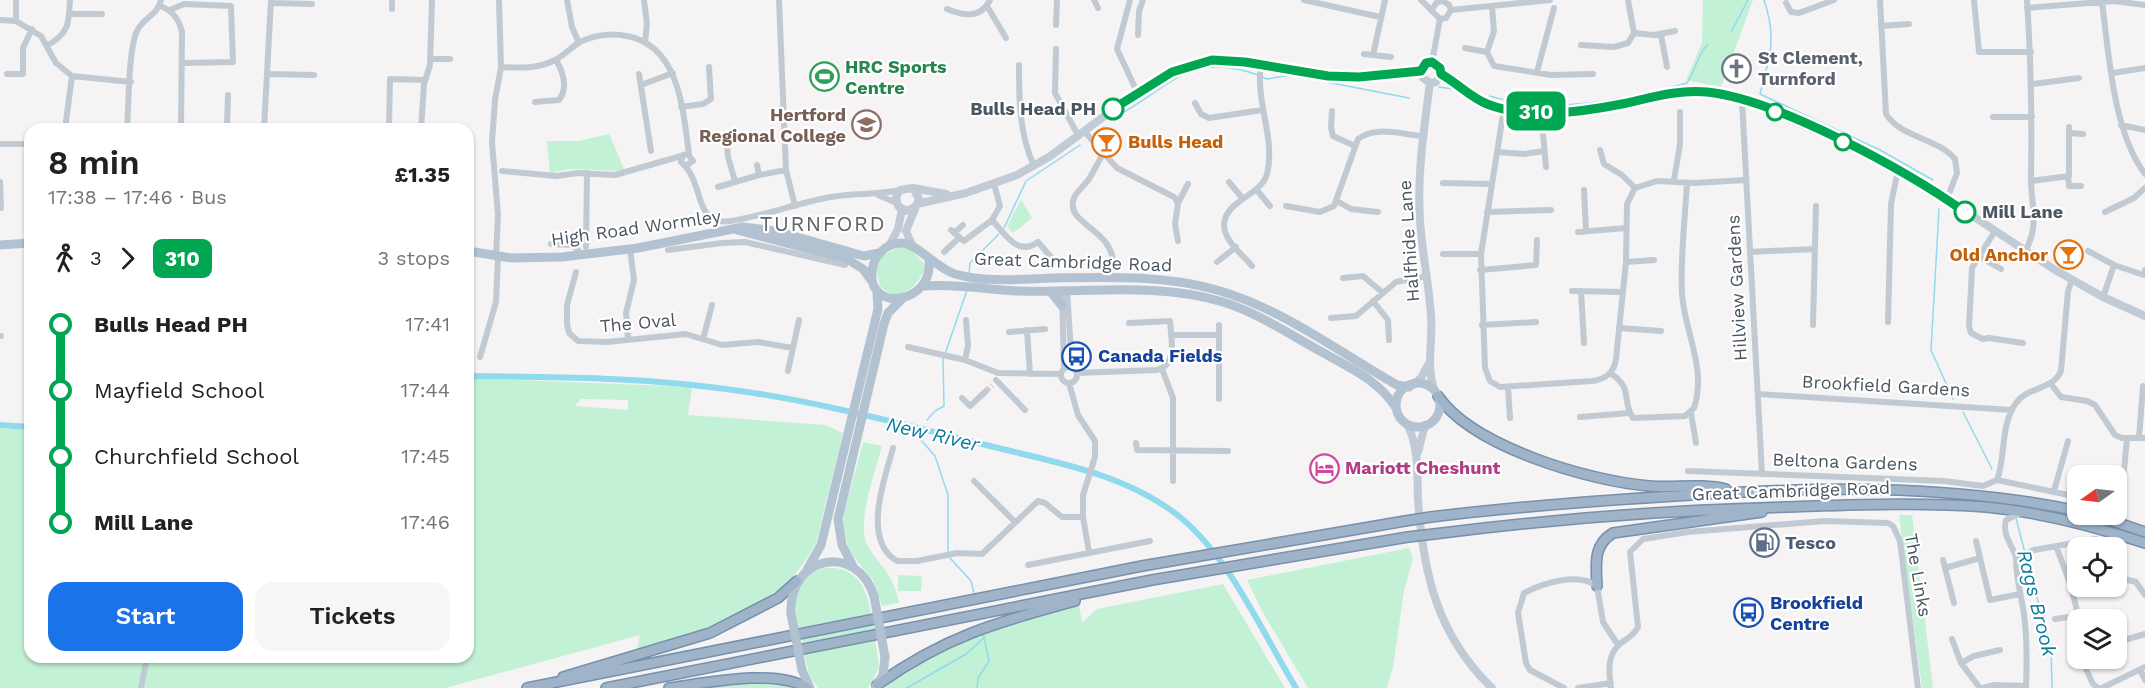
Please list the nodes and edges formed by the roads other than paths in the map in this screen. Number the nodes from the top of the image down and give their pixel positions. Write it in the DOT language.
graph roads {
  1 [pos="16,0"];
  2 [pos="70,0"];
  3 [pos="392,0"];
  4 [pos="432,0"];
  5 [pos="499,0"];
  6 [pos="567,0"];
  7 [pos="644,0"];
  8 [pos="779,0"];
  9 [pos="1058,0"];
  10 [pos="1094,0"];
  11 [pos="1130,0"];
  12 [pos="1143,0"];
  13 [pos="1304,0"];
  14 [pos="1385,0"];
  15 [pos="1422,0"];
  16 [pos="1550,0"];
  17 [pos="1628,0"];
  18 [pos="1834,0"];
  19 [pos="1880,0"];
  20 [pos="1974,0"];
  21 [pos="2027,0"];
  22 [pos="271,2"];
  23 [pos="1320,2"];
  24 [pos="2102,2"];
  25 [pos="160,3"];
  26 [pos="988,3"];
  27 [pos="1786,3"];
  28 [pos="312,4"];
  29 [pos="2145,5"];
  30 [pos="1492,6"];
  31 [pos="1098,8"];
  32 [pos="1554,8"];
  33 [pos="2027,8"];
  34 [pos="392,9"];
  35 [pos="947,9"];
  36 [pos="1432,9"];
  37 [pos="170,10"];
  38 [pos="1451,10"];
  39 [pos="70,14"];
  40 [pos="102,14"];
  41 [pos="1380,17"];
  42 [pos="1440,19"];
  43 [pos="0,20"];
  44 [pos="16,21"];
  45 [pos="1909,24"];
  46 [pos="1056,26"];
  47 [pos="1881,26"];
  48 [pos="32,29"];
  49 [pos="1675,31"];
  50 [pos="1634,33"];
  51 [pos="1138,35"];
  52 [pos="1661,35"];
  53 [pos="1006,38"];
  54 [pos="645,42"];
  55 [pos="579,43"];
  56 [pos="48,45"];
  57 [pos="1581,45"];
  58 [pos="1465,48"];
  59 [pos="1056,49"];
  60 [pos="1487,52"];
  61 [pos="2031,52"];
  62 [pos="1364,54"];
  63 [pos="1373,55"];
  64 [pos="1391,57"];
  65 [pos="430,59"];
  66 [pos="450,59"];
  67 [pos="556,60"];
  68 [pos="1432,62"];
  69 [pos="183,63"];
  70 [pos="1019,65"];
  71 [pos="501,67"];
  72 [pos="710,67"];
  73 [pos="1667,67"];
  74 [pos="2145,68"];
  75 [pos="1261,69"];
  76 [pos="1421,71"];
  77 [pos="1537,72"];
  78 [pos="673,73"];
  79 [pos="2113,73"];
  80 [pos="7,74"];
  81 [pos="269,74"];
  82 [pos="639,74"];
  83 [pos="1441,74"];
  84 [pos="1593,74"];
  85 [pos="314,75"];
  86 [pos="72,76"];
  87 [pos="2079,78"];
  88 [pos="425,80"];
  89 [pos="131,82"];
  90 [pos="1430,83"];
  91 [pos="2032,84"];
  92 [pos="641,85"];
  93 [pos="1137,92"];
  94 [pos="228,95"];
  95 [pos="1742,100"];
  96 [pos="535,102"];
  97 [pos="1195,103"];
  98 [pos="681,107"];
  99 [pos="1504,108"];
  100 [pos="1262,110"];
  101 [pos="1332,111"];
  102 [pos="1680,112"];
  103 [pos="1993,117"];
  104 [pos="2032,117"];
  105 [pos="66,123"];
  106 [pos="128,123"];
  107 [pos="181,123"];
  108 [pos="226,123"];
  109 [pos="265,123"];
  110 [pos="389,123"];
  111 [pos="421,123"];
  112 [pos="2121,125"];
  113 [pos="2145,130"];
  114 [pos="1081,133"];
  115 [pos="1544,134"];
  116 [pos="2083,134"];
  117 [pos="726,135"];
  118 [pos="1424,136"];
  119 [pos="0,144"];
  120 [pos="24,144"];
  121 [pos="1355,146"];
  122 [pos="1600,150"];
  123 [pos="651,151"];
  124 [pos="1544,151"];
  125 [pos="1497,152"];
  126 [pos="1103,154"];
  127 [pos="686,159"];
  128 [pos="757,165"];
  129 [pos="1035,166"];
  130 [pos="1546,167"];
  131 [pos="786,170"];
  132 [pos="1898,170"];
  133 [pos="502,171"];
  134 [pos="587,173"];
  135 [pos="2145,174"];
  136 [pos="759,175"];
  137 [pos="2068,176"];
  138 [pos="1674,180"];
  139 [pos="1745,180"];
  140 [pos="735,181"];
  141 [pos="2031,181"];
  142 [pos="0,182"];
  143 [pos="1230,182"];
  144 [pos="1443,183"];
  145 [pos="1687,183"];
  146 [pos="994,184"];
  147 [pos="1188,184"];
  148 [pos="1492,184"];
  149 [pos="2081,186"];
  150 [pos="718,187"];
  151 [pos="913,188"];
  152 [pos="1635,188"];
  153 [pos="2145,188"];
  154 [pos="1256,189"];
  155 [pos="900,190"];
  156 [pos="1584,190"];
  157 [pos="878,195"];
  158 [pos="949,195"];
  159 [pos="1244,199"];
  160 [pos="1947,199"];
  161 [pos="1337,201"];
  162 [pos="1178,203"];
  163 [pos="919,204"];
  164 [pos="795,206"];
  165 [pos="900,206"];
  166 [pos="1270,206"];
  167 [pos="1286,206"];
  168 [pos="1816,206"];
  169 [pos="1,208"];
  170 [pos="1551,210"];
  171 [pos="1378,212"];
  172 [pos="1487,212"];
  173 [pos="2105,212"];
  174 [pos="992,220"];
  175 [pos="963,225"];
  176 [pos="1626,228"];
  177 [pos="736,230"];
  178 [pos="1587,231"];
  179 [pos="1995,231"];
  180 [pos="1578,232"];
  181 [pos="954,234"];
  182 [pos="790,236"];
  183 [pos="1537,240"];
  184 [pos="1178,241"];
  185 [pos="24,243"];
  186 [pos="551,244"];
  187 [pos="0,245"];
  188 [pos="778,245"];
  189 [pos="889,246"];
  190 [pos="913,246"];
  191 [pos="586,247"];
  192 [pos="1236,248"];
  193 [pos="630,249"];
  194 [pos="1815,249"];
  195 [pos="668,250"];
  196 [pos="2025,251"];
  197 [pos="2088,251"];
  198 [pos="474,252"];
  199 [pos="944,252"];
  200 [pos="1750,252"];
  201 [pos="879,254"];
  202 [pos="1443,254"];
  203 [pos="1481,254"];
  204 [pos="497,256"];
  205 [pos="579,256"];
  206 [pos="1978,256"];
  207 [pos="1654,260"];
  208 [pos="929,261"];
  209 [pos="1113,262"];
  210 [pos="1217,262"];
  211 [pos="1626,262"];
  212 [pos="1057,264"];
  213 [pos="845,265"];
  214 [pos="2114,265"];
  215 [pos="1252,266"];
  216 [pos="2001,269"];
  217 [pos="1480,270"];
  218 [pos="576,272"];
  219 [pos="2144,273"];
  220 [pos="1427,276"];
  221 [pos="1343,278"];
  222 [pos="871,280"];
  223 [pos="2072,280"];
  224 [pos="924,286"];
  225 [pos="1066,287"];
  226 [pos="1050,291"];
  227 [pos="1572,291"];
  228 [pos="1581,291"];
  229 [pos="877,292"];
  230 [pos="1623,292"];
  231 [pos="1383,293"];
  232 [pos="2103,297"];
  233 [pos="902,299"];
  234 [pos="1373,301"];
  235 [pos="712,305"];
  236 [pos="1062,306"];
  237 [pos="2145,316"];
  238 [pos="1331,318"];
  239 [pos="799,320"];
  240 [pos="966,320"];
  241 [pos="1129,322"];
  242 [pos="1536,322"];
  243 [pos="1888,322"];
  244 [pos="1219,324"];
  245 [pos="1813,325"];
  246 [pos="1482,326"];
  247 [pos="1619,328"];
  248 [pos="1045,329"];
  249 [pos="1027,330"];
  250 [pos="1661,330"];
  251 [pos="1009,332"];
  252 [pos="1171,335"];
  253 [pos="1219,335"];
  254 [pos="628,339"];
  255 [pos="703,339"];
  256 [pos="1389,340"];
  257 [pos="1584,343"];
  258 [pos="2023,343"];
  259 [pos="908,347"];
  260 [pos="793,348"];
  261 [pos="480,357"];
  262 [pos="965,360"];
  263 [pos="1429,362"];
  264 [pos="1162,369"];
  265 [pos="1074,370"];
  266 [pos="788,371"];
  267 [pos="1063,371"];
  268 [pos="998,373"];
  269 [pos="1610,373"];
  270 [pos="1030,374"];
  271 [pos="1070,382"];
  272 [pos="2051,384"];
  273 [pos="1411,386"];
  274 [pos="2143,386"];
  275 [pos="1508,387"];
  276 [pos="985,392"];
  277 [pos="1436,393"];
  278 [pos="1758,394"];
  279 [pos="962,398"];
  280 [pos="1219,399"];
  281 [pos="1396,408"];
  282 [pos="1025,410"];
  283 [pos="2012,410"];
  284 [pos="1629,412"];
  285 [pos="1690,413"];
  286 [pos="1580,417"];
  287 [pos="1510,418"];
  288 [pos="1425,424"];
  289 [pos="1408,426"];
  290 [pos="2127,438"];
  291 [pos="2142,438"];
  292 [pos="2068,441"];
  293 [pos="1696,443"];
  294 [pos="893,448"];
  295 [pos="1174,450"];
  296 [pos="1228,451"];
  297 [pos="1140,458"];
  298 [pos="1416,458"];
  299 [pos="2125,465"];
  300 [pos="1688,471"];
  301 [pos="1762,474"];
  302 [pos="1997,480"];
  303 [pos="974,481"];
  304 [pos="1173,481"];
  305 [pos="2054,491"];
  306 [pos="1740,492"];
  307 [pos="2067,494"];
  308 [pos="1779,507"];
  309 [pos="2067,509"];
  310 [pos="2024,513"];
  311 [pos="1083,517"];
  312 [pos="1015,522"];
  313 [pos="2124,525"];
  314 [pos="2145,532"];
  315 [pos="1150,541"];
  316 [pos="1976,541"];
  317 [pos="2145,543"];
  318 [pos="2067,544"];
  319 [pos="2056,546"];
  320 [pos="1089,552"];
  321 [pos="2022,554"];
  322 [pos="1980,558"];
  323 [pos="1942,560"];
  324 [pos="1028,565"];
  325 [pos="854,568"];
  326 [pos="1945,568"];
  327 [pos="807,570"];
  328 [pos="2127,580"];
  329 [pos="797,581"];
  330 [pos="1597,586"];
  331 [pos="1096,591"];
  332 [pos="2020,594"];
  333 [pos="2145,595"];
  334 [pos="1954,603"];
  335 [pos="2077,609"];
  336 [pos="2067,617"];
  337 [pos="2055,619"];
  338 [pos="2145,634"];
  339 [pos="1952,639"];
  340 [pos="2127,639"];
  341 [pos="1618,645"];
  342 [pos="2000,650"];
  343 [pos="146,663"];
  344 [pos="1961,663"];
  345 [pos="2086,669"];
  346 [pos="2142,669"];
  347 [pos="2145,680"];
  348 [pos="549,683"];
  349 [pos="1611,686"];
  350 [pos="875,687"];
  351 [pos="2026,687"];
  352 [pos="141,688"];
  353 [pos="527,688"];
  354 [pos="606,688"];
  355 [pos="669,688"];
  356 [pos="808,688"];
  357 [pos="1492,688"];
  358 [pos="1563,688"];
  359 [pos="1578,688"];
  360 [pos="1918,688"];
  361 [pos="1982,688"];
  362 [pos="2100,688"];
  1 -- 44 [label="street"];
  2 -- 39 [label="street"];
  3 -- 34 [label="street"];
  4 -- 65 [label="street"];
  5 -- 71 [label="street"];
  6 -- 55 [label="street"];
  7 -- 54 [label="street"];
  8 -- 131 [label="street"];
  9 -- 46 [label="street"];
  10 -- 31 [label="street"];
  11 -- 93 [label="street"];
  12 -- 51 [label="street"];
  13 -- 23 [label="street"];
  14 -- 41 [label="street"];
  15 -- 36 [label="street"];
  16 -- 30 [label="street"];
  17 -- 50 [label="street"];
  18 -- 27 [label="street"];
  19 -- 47 [label="street"];
  20 -- 61 [label="street"];
  21 -- 33 [label="street"];
  22 -- 28 [label="street"];
  22 -- 81 [label="street"];
  23 -- 41 [label="street"];
  24 -- 29 [label="street"];
  24 -- 33 [label="street"];
  24 -- 79 [label="street"];
  25 -- 37 [label="street"];
  25 -- 89 [label="street"];
  26 -- 35 [label="street"];
  26 -- 53 [label="street"];
  30 -- 38 [label="street"];
  30 -- 60 [label="street"];
  32 -- 77 [label="street"];
  33 -- 61 [label="street"];
  36 -- 38 [label="street"];
  36 -- 42 [label="street"];
  37 -- 69 [label="street"];
  37 -- 69 [label="street"];
  38 -- 42 [label="street"];
  39 -- 40 [label="street"];
  39 -- 56 [label="street"];
  41 -- 63 [label="street"];
  42 -- 68 [label="street"];
  43 -- 44 [label="street"];
  44 -- 48 [label="street"];
  45 -- 47 [label="street"];
  47 -- 160 [label="street"];
  48 -- 56 [label="street"];
  48 -- 80 [label="street"];
  49 -- 52 [label="street"];
  50 -- 52 [label="street"];
  50 -- 57 [label="street"];
  52 -- 73 [label="street"];
  54 -- 55 [label="street"];
  54 -- 78 [label="street"];
  55 -- 67 [label="street"];
  56 -- 86 [label="street"];
  58 -- 60 [label="street"];
  59 -- 114 [label="street"];
  60 -- 77 [label="street"];
  61 -- 91 [label="street"];
  62 -- 63 [label="street"];
  63 -- 64 [label="street"];
  65 -- 66 [label="street"];
  65 -- 88 [label="street"];
  67 -- 71 [label="street"];
  67 -- 96 [label="street"];
  68 -- 76 [label="main road"];
  68 -- 83 [label="main road"];
  69 -- 107 [label="street"];
  70 -- 129 [label="street"];
  71 -- 204 [label="street"];
  72 -- 98 [label="street"];
  74 -- 79 [label="street"];
  75 -- 76 [label="main road"];
  75 -- 93 [label="main road"];
  75 -- 100 [label="street"];
  76 -- 90 [label="main road"];
  77 -- 84 [label="street"];
  78 -- 92 [label="street"];
  78 -- 98 [label="street"];
  79 -- 112 [label="street"];
  81 -- 85 [label="street"];
  81 -- 109 [label="street"];
  82 -- 92 [label="street"];
  83 -- 90 [label="main road"];
  83 -- 99 [label="main road"];
  86 -- 89 [label="street"];
  86 -- 105 [label="street"];
  87 -- 91 [label="street"];
  88 -- 110 [label="street"];
  88 -- 111 [label="street"];
  89 -- 106 [label="street"];
  90 -- 118 [label="main road, Halfhide Lane"];
  91 -- 104 [label="street"];
  92 -- 123 [label="street"];
  93 -- 114 [label="main road"];
  94 -- 108 [label="street"];
  95 -- 99 [label="main road"];
  95 -- 132 [label="main road"];
  95 -- 139 [label="street, Hillview Gardens"];
  97 -- 100 [label="street"];
  98 -- 127 [label="street"];
  99 -- 125 [label="street"];
  100 -- 154 [label="street"];
  101 -- 121 [label="street"];
  102 -- 138 [label="street"];
  103 -- 104 [label="street"];
  104 -- 141 [label="street"];
  112 -- 113 [label="street"];
  112 -- 135 [label="street"];
  114 -- 126 [label="street"];
  114 -- 129 [label="main road"];
  115 -- 124 [label="street"];
  116 -- 137 [label="street"];
  117 -- 140 [label="street"];
  118 -- 121 [label="street"];
  118 -- 220 [label="main road, Halfhide Lane"];
  119 -- 120 [label="street"];
  121 -- 161 [label="street"];
  122 -- 152 [label="street"];
  124 -- 125 [label="street"];
  124 -- 130 [label="street"];
  125 -- 148 [label="street"];
  126 -- 162 [label="street"];
  126 -- 209 [label="street"];
  127 -- 134 [label="street"];
  127 -- 164 [label="street"];
  128 -- 136 [label="street"];
  129 -- 146 [label="main road"];
  131 -- 136 [label="street"];
  131 -- 164 [label="street"];
  132 -- 160 [label="main road"];
  132 -- 243 [label="street"];
  133 -- 134 [label="street"];
  134 -- 191 [label="street"];
  136 -- 140 [label="street"];
  137 -- 141 [label="street"];
  137 -- 149 [label="street"];
  138 -- 145 [label="street"];
  138 -- 152 [label="street"];
  139 -- 145 [label="street"];
  139 -- 200 [label="street, Hillview Gardens"];
  140 -- 150 [label="street"];
  141 -- 196 [label="street"];
  142 -- 169 [label="street"];
  143 -- 159 [label="street"];
  144 -- 148 [label="street"];
  145 -- 285 [label="street"];
  146 -- 158 [label="main road"];
  146 -- 174 [label="street"];
  147 -- 162 [label="street"];
  148 -- 172 [label="street"];
  151 -- 155 [label="main road"];
  151 -- 158 [label="main road"];
  151 -- 163 [label="main road"];
  152 -- 176 [label="street"];
  153 -- 173 [label="street"];
  154 -- 159 [label="street"];
  154 -- 166 [label="street"];
  155 -- 157 [label="street"];
  155 -- 165 [label="main road"];
  156 -- 178 [label="street"];
  157 -- 164 [label="street"];
  157 -- 165 [label="street"];
  158 -- 163 [label="main road"];
  159 -- 192 [label="street"];
  160 -- 179 [label="main road"];
  161 -- 167 [label="street"];
  161 -- 171 [label="street"];
  162 -- 184 [label="street"];
  163 -- 165 [label="main road"];
  163 -- 190 [label="main road"];
  165 -- 189 [label="main road"];
  168 -- 194 [label="street"];
  170 -- 172 [label="street"];
  172 -- 203 [label="street"];
  174 -- 181 [label="street"];
  174 -- 212 [label="street"];
  175 -- 181 [label="street"];
  176 -- 178 [label="street"];
  176 -- 211 [label="street"];
  177 -- 182 [label="main road, High Road Wormley"];
  177 -- 188 [label="main road"];
  177 -- 193 [label="main road, High Road Wormley"];
  178 -- 180 [label="street"];
  179 -- 196 [label="main road"];
  179 -- 206 [label="street"];
  181 -- 199 [label="street"];
  182 -- 188 [label="main road"];
  182 -- 201 [label="main road, High Road Wormley"];
  183 -- 217 [label="street"];
  185 -- 187 [label="main road"];
  186 -- 205 [label="street"];
  188 -- 195 [label="street"];
  188 -- 213 [label="street"];
  188 -- 222 [label="main road"];
  189 -- 190 [label="main road"];
  189 -- 201 [label="main road"];
  190 -- 208 [label="main road"];
  192 -- 210 [label="street"];
  192 -- 215 [label="street"];
  193 -- 205 [label="main road, High Road Wormley"];
  193 -- 254 [label="street"];
  194 -- 200 [label="street"];
  194 -- 245 [label="street"];
  196 -- 223 [label="main road"];
  197 -- 214 [label="street"];
  198 -- 204 [label="main road, High Road Wormley"];
  200 -- 278 [label="street, Hillview Gardens"];
  201 -- 222 [label="main road"];
  202 -- 203 [label="street"];
  203 -- 217 [label="street"];
  204 -- 205 [label="main road, High Road Wormley"];
  204 -- 261 [label="street"];
  206 -- 216 [label="street"];
  206 -- 258 [label="street"];
  207 -- 211 [label="street"];
  208 -- 224 [label="main road"];
  208 -- 225 [label="main road, Great Cambridge Road"];
  211 -- 230 [label="street"];
  214 -- 219 [label="street"];
  214 -- 232 [label="street"];
  217 -- 246 [label="street"];
  218 -- 254 [label="street, The Oval"];
  220 -- 231 [label="street"];
  220 -- 263 [label="main road, Halfhide Lane"];
  221 -- 231 [label="street"];
  222 -- 229 [label="main road"];
  223 -- 232 [label="main road"];
  223 -- 272 [label="street"];
  224 -- 226 [label="main road, Great Cambridge Road"];
  224 -- 233 [label="main road"];
  225 -- 226 [label="main road, Great Cambridge Road"];
  225 -- 236 [label="street"];
  225 -- 265 [label="street"];
  225 -- 273 [label="main road, Great Cambridge Road"];
  225 -- 281 [label="main road, Great Cambridge Road"];
  226 -- 236 [label="main road"];
  227 -- 228 [label="street"];
  228 -- 230 [label="street"];
  228 -- 257 [label="street"];
  229 -- 233 [label="main road"];
  229 -- 327 [label="main road"];
  230 -- 247 [label="street"];
  231 -- 234 [label="street"];
  232 -- 237 [label="main road"];
  233 -- 325 [label="main road"];
  234 -- 238 [label="street"];
  234 -- 256 [label="street"];
  235 -- 255 [label="street, The Oval"];
  236 -- 267 [label="street"];
  239 -- 260 [label="street"];
  240 -- 262 [label="street"];
  241 -- 252 [label="street"];
  242 -- 246 [label="street"];
  244 -- 253 [label="street"];
  246 -- 275 [label="street"];
  247 -- 250 [label="street"];
  247 -- 269 [label="street"];
  248 -- 249 [label="street"];
  249 -- 251 [label="street"];
  249 -- 270 [label="street"];
  252 -- 253 [label="street"];
  252 -- 264 [label="street"];
  253 -- 280 [label="street"];
  254 -- 255 [label="street, The Oval"];
  255 -- 260 [label="street, The Oval"];
  259 -- 262 [label="street"];
  260 -- 266 [label="street"];
  262 -- 268 [label="street"];
  263 -- 273 [label="main road"];
  263 -- 277 [label="main road, Halfhide Lane"];
  264 -- 265 [label="street"];
  264 -- 295 [label="street"];
  265 -- 267 [label="street"];
  265 -- 271 [label="street"];
  267 -- 270 [label="street"];
  267 -- 271 [label="street"];
  268 -- 270 [label="street"];
  268 -- 282 [label="street"];
  269 -- 275 [label="street"];
  269 -- 284 [label="street"];
  271 -- 311 [label="street"];
  272 -- 283 [label="street"];
  272 -- 290 [label="street"];
  273 -- 277 [label="main road"];
  273 -- 281 [label="main road"];
  274 -- 291 [label="street"];
  275 -- 287 [label="street"];
  276 -- 279 [label="street"];
  277 -- 288 [label="main road"];
  277 -- 306 [label="highway"];
  278 -- 283 [label="street, Brookfield Gardens"];
  278 -- 301 [label="street, Hillview Gardens"];
  281 -- 289 [label="main road"];
  283 -- 302 [label="street"];
  284 -- 285 [label="street"];
  284 -- 286 [label="street"];
  285 -- 293 [label="street"];
  288 -- 289 [label="main road"];
  288 -- 298 [label="main road"];
  289 -- 298 [label="main road"];
  290 -- 291 [label="street"];
  290 -- 299 [label="street"];
  292 -- 305 [label="street"];
  294 -- 312 [label="street"];
  295 -- 296 [label="street"];
  295 -- 297 [label="street"];
  295 -- 304 [label="street"];
  298 -- 357 [label="main road"];
  300 -- 301 [label="street, Beltona Gardens"];
  301 -- 302 [label="street, Beltona Gardens"];
  302 -- 305 [label="street, Beltona Gardens"];
  303 -- 312 [label="street"];
  305 -- 307 [label="street, Beltona Gardens"];
  306 -- 309 [label="highway, Great Cambridge Road"];
  306 -- 348 [label="highway, Great Cambridge Road, bridge"];
  308 -- 310 [label="highway, Great Cambridge Road"];
  308 -- 330 [label="highway"];
  308 -- 331 [label="highway, Great Cambridge Road, bridge"];
  310 -- 317 [label="highway, Great Cambridge Road"];
  310 -- 321 [label="street"];
  311 -- 312 [label="street"];
  311 -- 320 [label="street"];
  313 -- 314 [label="highway"];
  315 -- 320 [label="street"];
  316 -- 322 [label="street"];
  318 -- 319 [label="street"];
  319 -- 321 [label="street"];
  319 -- 335 [label="street"];
  320 -- 324 [label="street"];
  321 -- 332 [label="street"];
  322 -- 326 [label="street"];
  322 -- 332 [label="street"];
  323 -- 326 [label="street"];
  325 -- 327 [label="main road"];
  325 -- 350 [label="main road, bridge"];
  326 -- 334 [label="street"];
  327 -- 329 [label="main road"];
  328 -- 333 [label="street"];
  329 -- 348 [label="highway"];
  329 -- 356 [label="main road, bridge"];
  330 -- 341 [label="street"];
  330 -- 358 [label="street"];
  331 -- 350 [label="highway"];
  331 -- 354 [label="highway"];
  332 -- 351 [label="street"];
  336 -- 337 [label="street"];
  338 -- 340 [label="street"];
  339 -- 344 [label="street"];
  341 -- 349 [label="street, The Links"];
  341 -- 360 [label="street, The Links"];
  342 -- 344 [label="street"];
  343 -- 352 [label="street"];
  344 -- 361 [label="street"];
  345 -- 362 [label="street"];
  346 -- 347 [label="street"];
  346 -- 362 [label="street"];
  348 -- 353 [label="highway"];
  349 -- 359 [label="street"];
  351 -- 361 [label="street"];
  355 -- 356 [label="highway"];
}
